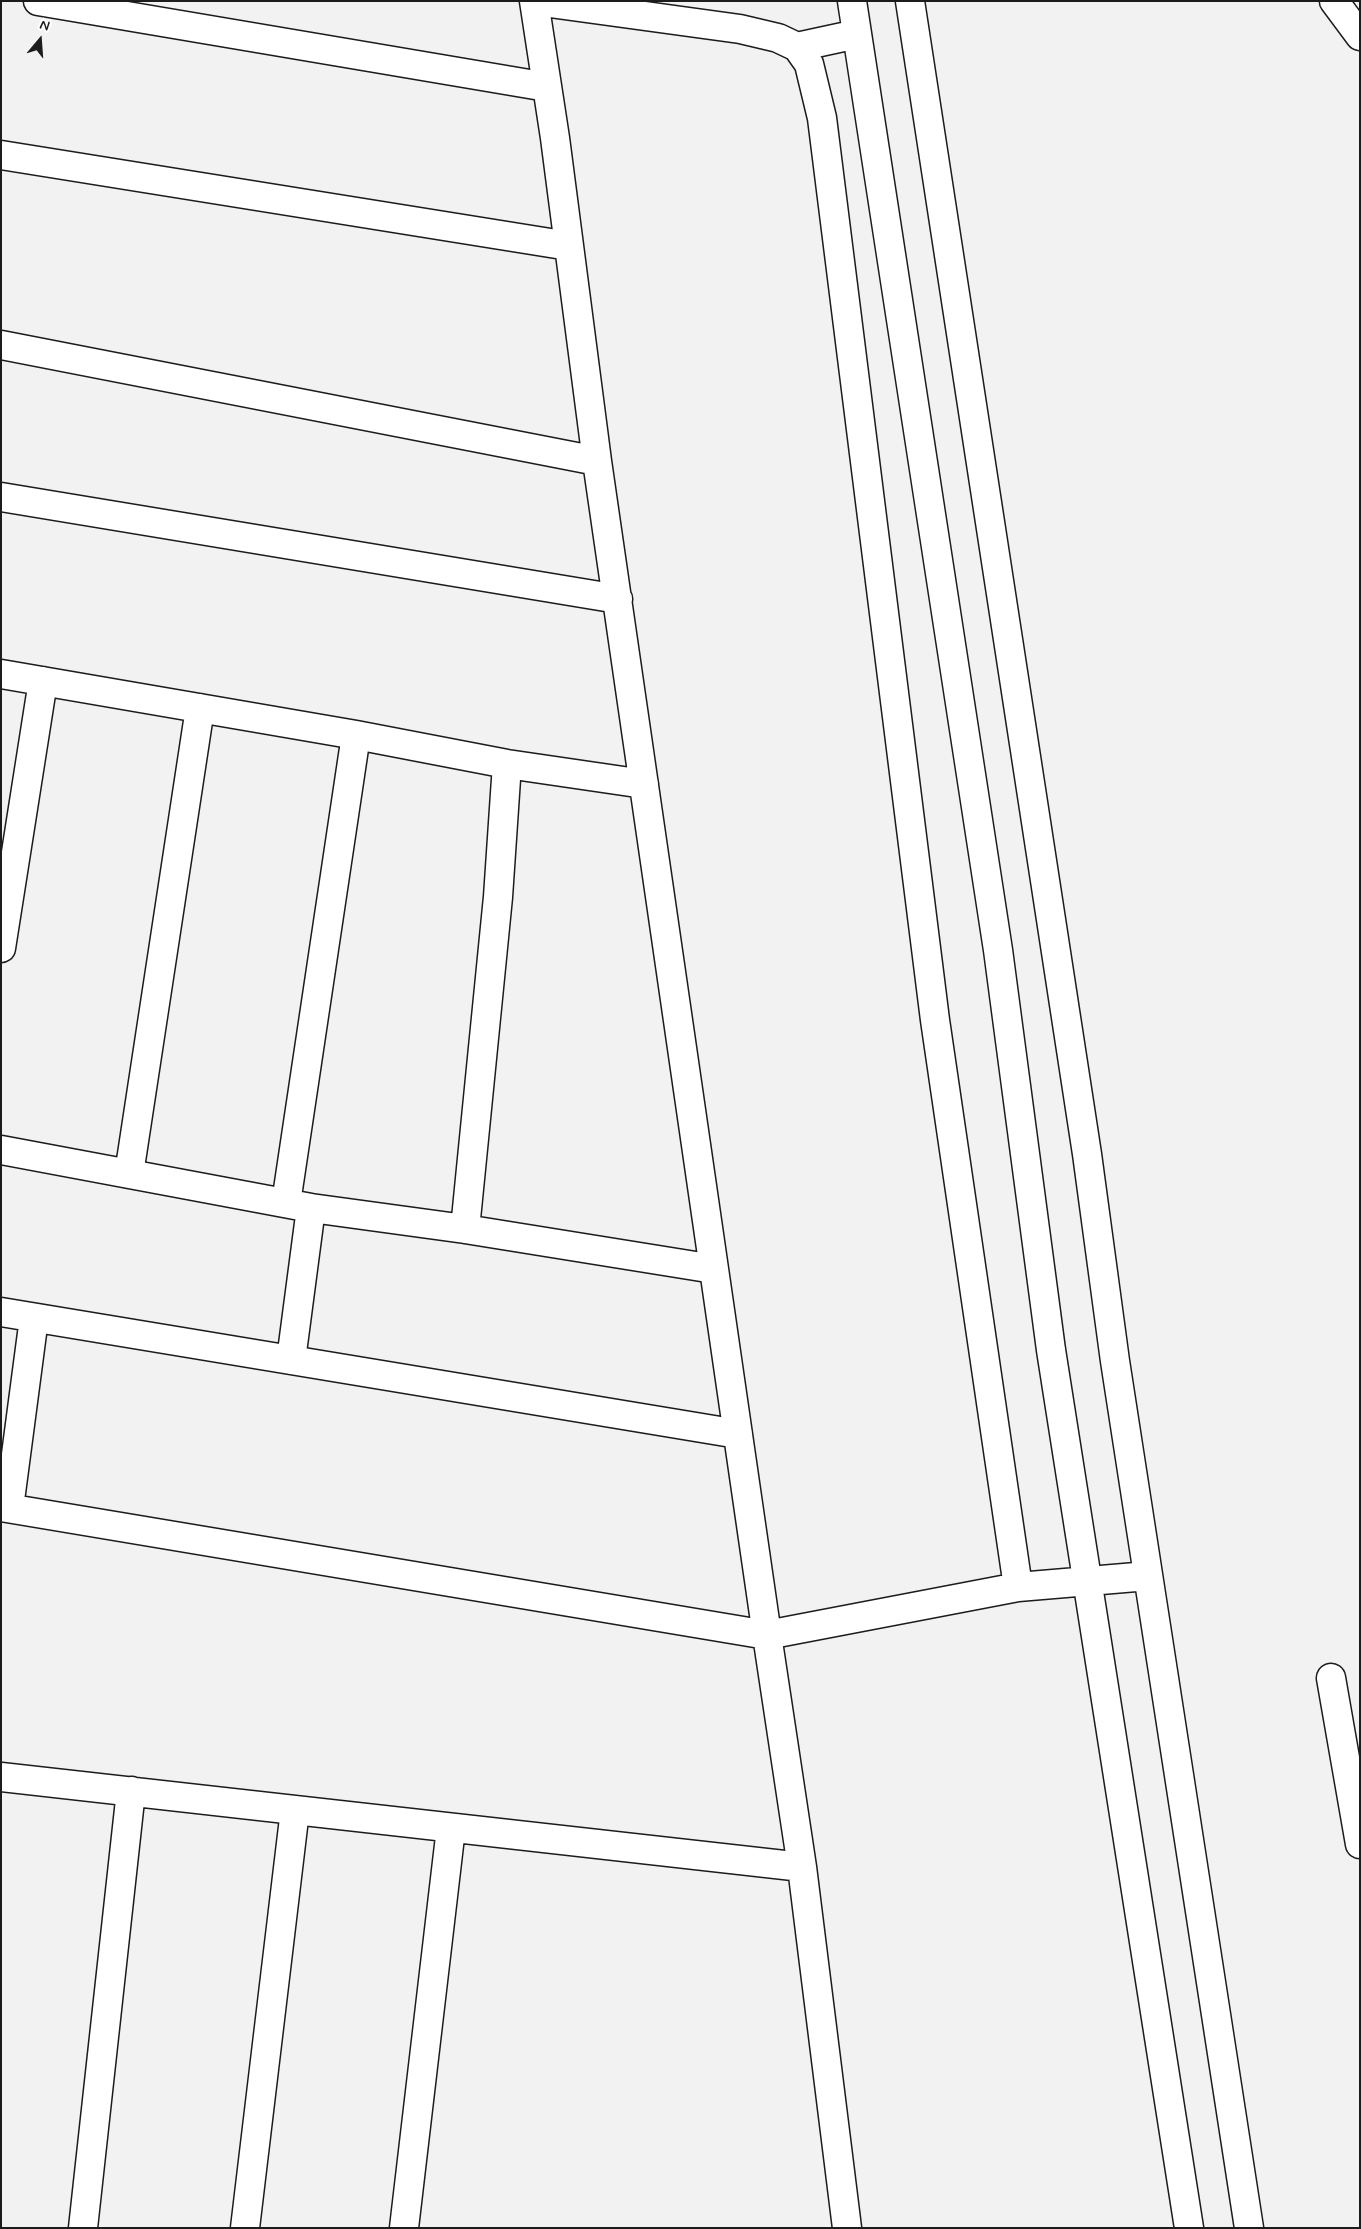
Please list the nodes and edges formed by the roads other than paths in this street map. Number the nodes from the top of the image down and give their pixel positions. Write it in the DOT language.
graph roads {
  1 [pos="38,1"];
  2 [pos="534,1"];
  3 [pos="852,1"];
  4 [pos="910,1"];
  5 [pos="1334,1"];
  6 [pos="857,34"];
  7 [pos="1360,36"];
  8 [pos="797,47"];
  9 [pos="547,87"];
  10 [pos="1,155"];
  11 [pos="569,246"];
  12 [pos="1,345"];
  13 [pos="597,461"];
  14 [pos="1,497"];
  15 [pos="618,599"];
  16 [pos="1,674"];
  17 [pos="43,681"];
  18 [pos="200,708"];
  19 [pos="356,735"];
  20 [pos="507,764"];
  21 [pos="644,784"];
  22 [pos="1,948"];
  23 [pos="1,1150"];
  24 [pos="128,1174"];
  25 [pos="299,1205"];
  26 [pos="465,1229"];
  27 [pos="714,1268"];
  28 [pos="1,1312"];
  29 [pos="34,1318"];
  30 [pos="291,1360"];
  31 [pos="738,1434"];
  32 [pos="5,1508"];
  33 [pos="1148,1576"];
  34 [pos="1088,1581"];
  35 [pos="1018,1587"];
  36 [pos="767,1635"];
  37 [pos="1331,1678"];
  38 [pos="1,1777"];
  39 [pos="131,1791"];
  40 [pos="295,1810"];
  41 [pos="451,1828"];
  42 [pos="1360,1844"];
  43 [pos="802,1867"];
  44 [pos="84,2228"];
  45 [pos="245,2228"];
  46 [pos="404,2228"];
  47 [pos="847,2228"];
  48 [pos="1189,2228"];
  49 [pos="1249,2228"];
  1 -- 9 [label="street"];
  2 -- 8 [label="street"];
  2 -- 9 [label="street"];
  3 -- 6 [label="street"];
  4 -- 33 [label="street"];
  5 -- 7 [label="street"];
  6 -- 8 [label="street"];
  6 -- 34 [label="street"];
  8 -- 35 [label="street"];
  9 -- 11 [label="street"];
  10 -- 11 [label="street"];
  11 -- 13 [label="street"];
  12 -- 13 [label="street"];
  13 -- 15 [label="street"];
  14 -- 15 [label="street"];
  15 -- 21 [label="street"];
  16 -- 17 [label="street"];
  17 -- 18 [label="street"];
  17 -- 22 [label="street"];
  18 -- 19 [label="street"];
  18 -- 24 [label="street"];
  19 -- 20 [label="street"];
  19 -- 25 [label="street"];
  20 -- 21 [label="street"];
  20 -- 26 [label="street"];
  21 -- 27 [label="street"];
  23 -- 24 [label="street"];
  24 -- 25 [label="street"];
  25 -- 26 [label="street"];
  25 -- 30 [label="street"];
  26 -- 27 [label="street"];
  27 -- 31 [label="street"];
  28 -- 29 [label="street"];
  29 -- 30 [label="street"];
  29 -- 32 [label="street"];
  30 -- 31 [label="street"];
  31 -- 36 [label="street"];
  32 -- 36 [label="street"];
  33 -- 34 [label="street"];
  33 -- 49 [label="street"];
  34 -- 35 [label="street"];
  34 -- 48 [label="street"];
  35 -- 36 [label="street"];
  36 -- 43 [label="street"];
  37 -- 42 [label="street"];
  38 -- 39 [label="street"];
  39 -- 40 [label="street"];
  39 -- 44 [label="street"];
  40 -- 41 [label="street"];
  40 -- 45 [label="street"];
  41 -- 43 [label="street"];
  41 -- 46 [label="street"];
  43 -- 47 [label="street"];
}
